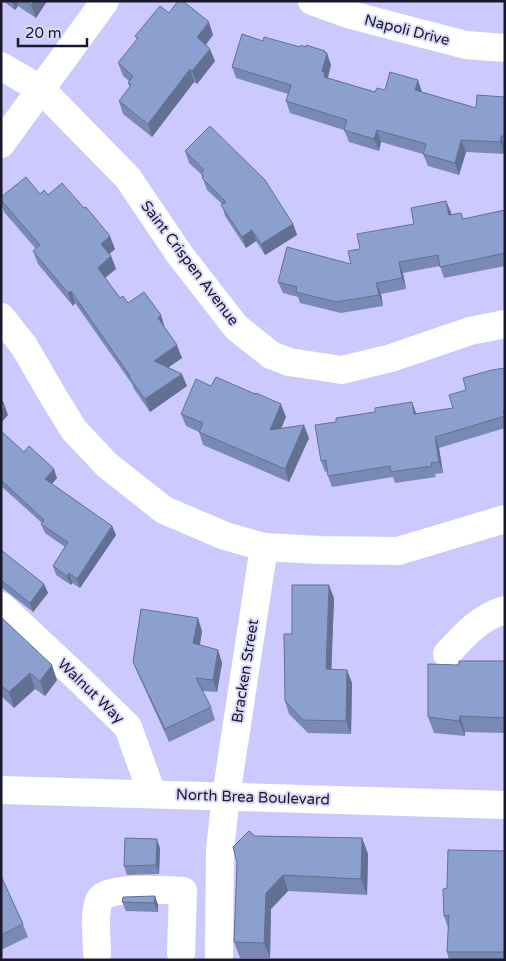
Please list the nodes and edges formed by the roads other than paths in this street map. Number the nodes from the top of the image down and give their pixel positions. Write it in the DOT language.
graph roads {
  1 [pos="105,1"];
  2 [pos="312,1"];
  3 [pos="505,48"];
  4 [pos="1,66"];
  5 [pos="42,90"];
  6 [pos="1,144"];
  7 [pos="1,317"];
  8 [pos="505,324"];
  9 [pos="505,519"];
  10 [pos="264,547"];
  11 [pos="1,606"];
  12 [pos="505,610"];
  13 [pos="447,654"];
  14 [pos="1,790"];
  15 [pos="152,794"];
  16 [pos="226,796"];
  17 [pos="505,806"];
  18 [pos="97,953"];
  19 [pos="181,954"];
  20 [pos="219,960"];
  1 -- 5 [label="street"];
  2 -- 3 [label="street, Napoli Drive"];
  4 -- 5 [label="street, Saint Crispen Avenue"];
  5 -- 6 [label="street"];
  5 -- 8 [label="street, Saint Crispen Avenue"];
  7 -- 10 [label="street"];
  9 -- 10 [label="street"];
  10 -- 16 [label="street, Bracken Street"];
  11 -- 15 [label="street, Walnut Way"];
  12 -- 13 [label="street"];
  14 -- 15 [label="street, North Brea Boulevard"];
  15 -- 16 [label="street, North Brea Boulevard"];
  16 -- 17 [label="street, North Brea Boulevard"];
  16 -- 20 [label="street, Bracken Street"];
  18 -- 19 [label="street"];
}
